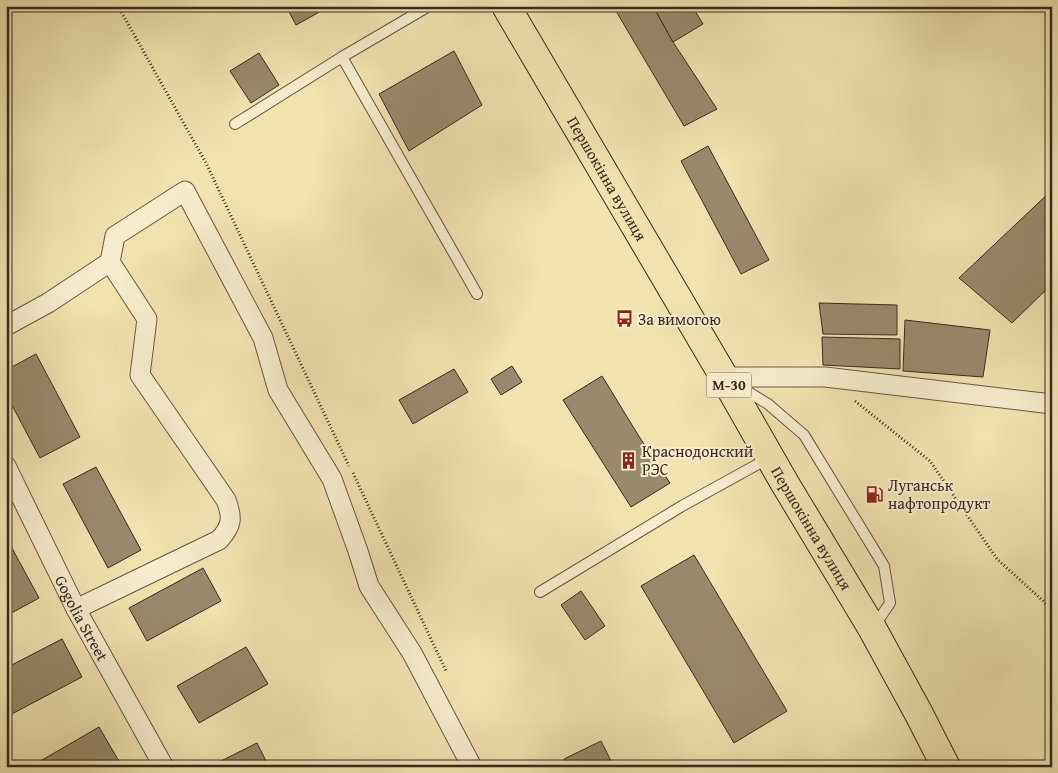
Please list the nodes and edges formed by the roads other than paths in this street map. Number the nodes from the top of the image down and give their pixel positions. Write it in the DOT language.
graph roads {
  1 [pos="429,6"];
  2 [pos="506,6"];
  3 [pos="342,57"];
  4 [pos="235,124"];
  5 [pos="110,262"];
  6 [pos="477,294"];
  7 [pos="6,326"];
  8 [pos="724,377"];
  9 [pos="1052,404"];
  10 [pos="770,458"];
  11 [pos="6,466"];
  12 [pos="540,592"];
  13 [pos="76,609"];
  14 [pos="872,628"];
  15 [pos="164,767"];
  16 [pos="472,767"];
  17 [pos="946,767"];
  1 -- 3 [label="lane"];
  2 -- 8 [label="highway, Першокінна вулиця / М-30"];
  3 -- 4 [label="lane"];
  3 -- 6 [label="lane"];
  5 -- 7 [label="street"];
  5 -- 13 [label="street"];
  5 -- 16 [label="street"];
  8 -- 9 [label="street"];
  8 -- 10 [label="highway, Першокінна вулиця / М-30"];
  8 -- 14 [label="lane"];
  10 -- 12 [label="lane"];
  10 -- 14 [label="highway, Першокінна вулиця / М-30"];
  11 -- 13 [label="street, Gogolia Street"];
  13 -- 15 [label="street, Gogolia Street"];
  14 -- 17 [label="highway, Першокінна вулиця / М-30"];
}
